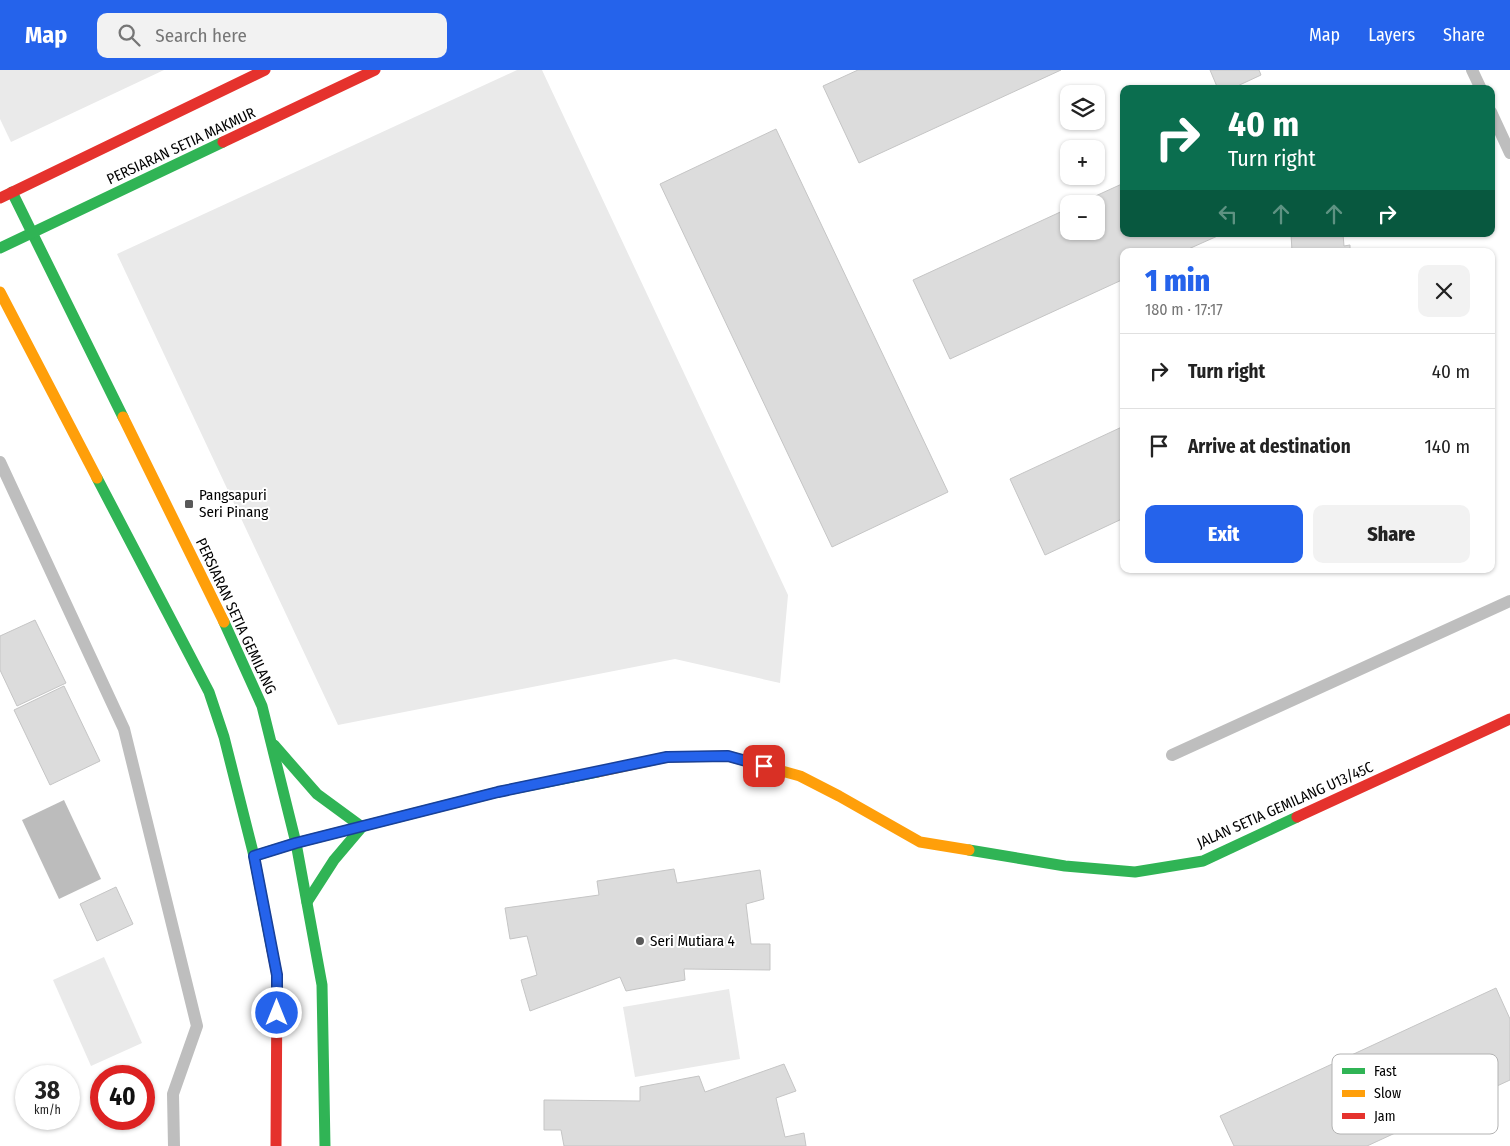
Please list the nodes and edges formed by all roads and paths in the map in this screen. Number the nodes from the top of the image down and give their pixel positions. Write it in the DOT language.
graph roads {
  1 [pos="265,70"];
  2 [pos="375,70"];
  3 [pos="1472,70"];
  4 [pos="1479,85"];
  5 [pos="1495,120"];
  6 [pos="1510,152"];
  7 [pos="12,192"];
  8 [pos="0,198"];
  9 [pos="32,233"];
  10 [pos="0,248"];
  11 [pos="0,292"];
  12 [pos="0,462"];
  13 [pos="1510,601"];
  14 [pos="1510,719"];
  15 [pos="271,741"];
  16 [pos="1172,755"];
  17 [pos="362,827"];
  18 [pos="296,843"];
  19 [pos="254,856"];
  20 [pos="307,902"];
  21 [pos="174,1146"];
  22 [pos="276,1146"];
  23 [pos="325,1146"];
  1 -- 7 [label="street, PERSIARAN SETIA MAKMUR"];
  2 -- 9 [label="street, PERSIARAN SETIA MAKMUR"];
  3 -- 4 [label="lane"];
  5 -- 6 [label="lane"];
  7 -- 8 [label="street, PERSIARAN SETIA MAKMUR"];
  7 -- 9 [label="street, PERSIARAN SETIA GEMILANG"];
  9 -- 10 [label="street, PERSIARAN SETIA MAKMUR"];
  9 -- 15 [label="street, PERSIARAN SETIA GEMILANG"];
  11 -- 19 [label="street"];
  12 -- 21 [label="lane"];
  13 -- 16 [label="lane"];
  14 -- 17 [label="street, JALAN SETIA GEMILANG U13/45C"];
  15 -- 17 [label="street"];
  15 -- 18 [label="street, PERSIARAN SETIA GEMILANG"];
  17 -- 18 [label="street, JALAN SETIA GEMILANG U13/45C"];
  17 -- 20 [label="street"];
  18 -- 19 [label="street, JALAN SETIA GEMILANG U13/45C"];
  18 -- 20 [label="street, PERSIARAN SETIA GEMILANG"];
  19 -- 22 [label="street"];
  20 -- 23 [label="street, PERSIARAN SETIA GEMILANG"];
}
